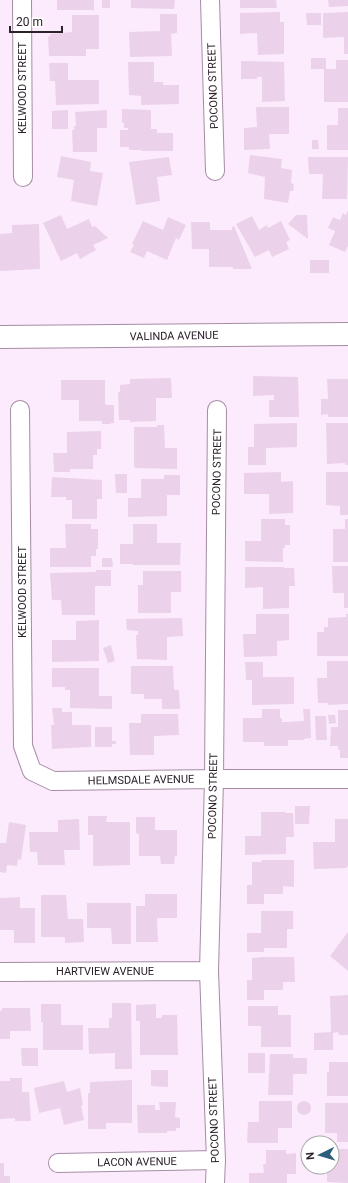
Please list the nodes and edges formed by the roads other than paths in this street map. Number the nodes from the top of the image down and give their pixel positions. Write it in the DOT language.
graph roads {
  1 [pos="22,0"];
  2 [pos="210,0"];
  3 [pos="215,171"];
  4 [pos="23,176"];
  5 [pos="348,334"];
  6 [pos="0,337"];
  7 [pos="20,410"];
  8 [pos="217,410"];
  9 [pos="32,771"];
  10 [pos="214,779"];
  11 [pos="348,779"];
  12 [pos="209,971"];
  13 [pos="0,972"];
  14 [pos="216,1160"];
  15 [pos="58,1163"];
  16 [pos="215,1183"];
  1 -- 4 [label="street, KELWOOD STREET"];
  2 -- 3 [label="street, POCONO STREET"];
  5 -- 6 [label="main road, VALINDA AVENUE"];
  7 -- 9 [label="street, KELWOOD STREET"];
  8 -- 10 [label="street, POCONO STREET"];
  9 -- 10 [label="street, HELMSDALE AVENUE"];
  10 -- 11 [label="street, HELMSDALE AVENUE"];
  10 -- 12 [label="street, POCONO STREET"];
  12 -- 13 [label="street, HARTVIEW AVENUE"];
  12 -- 14 [label="street, POCONO STREET"];
  14 -- 15 [label="street, LACON AVENUE"];
  14 -- 16 [label="street, POCONO STREET"];
}
